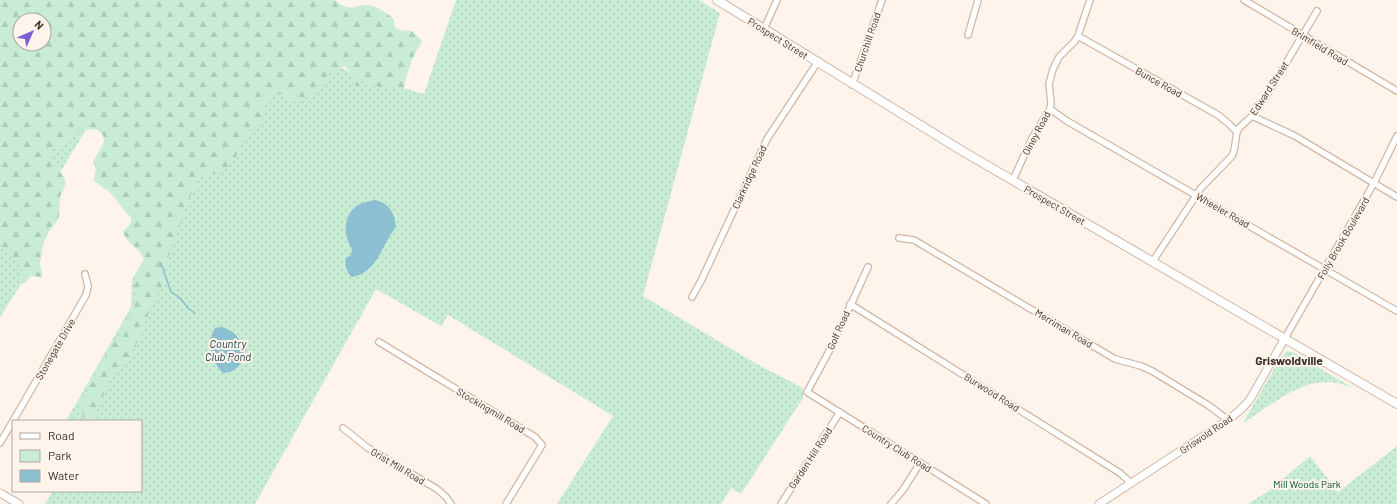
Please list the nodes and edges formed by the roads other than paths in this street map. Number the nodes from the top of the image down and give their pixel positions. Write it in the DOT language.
graph roads {
  1 [pos="717,0"];
  2 [pos="777,0"];
  3 [pos="882,0"];
  4 [pos="978,0"];
  5 [pos="1090,0"];
  6 [pos="1244,0"];
  7 [pos="1317,11"];
  8 [pos="764,29"];
  9 [pos="968,34"];
  10 [pos="1302,35"];
  11 [pos="1078,36"];
  12 [pos="817,63"];
  13 [pos="852,84"];
  14 [pos="1397,91"];
  15 [pos="1050,109"];
  16 [pos="1252,116"];
  17 [pos="1237,132"];
  18 [pos="1397,136"];
  19 [pos="1013,180"];
  20 [pos="1374,183"];
  21 [pos="1197,195"];
  22 [pos="1397,197"];
  23 [pos="899,238"];
  24 [pos="1153,261"];
  25 [pos="868,267"];
  26 [pos="1325,269"];
  27 [pos="85,274"];
  28 [pos="692,297"];
  29 [pos="850,304"];
  30 [pos="1397,311"];
  31 [pos="1285,338"];
  32 [pos="379,342"];
  33 [pos="807,392"];
  34 [pos="1397,404"];
  35 [pos="840,412"];
  36 [pos="14,420"];
  37 [pos="1228,420"];
  38 [pos="12,423"];
  39 [pos="343,428"];
  40 [pos="0,443"];
  41 [pos="920,463"];
  42 [pos="1131,483"];
  43 [pos="0,493"];
  44 [pos="19,504"];
  45 [pos="451,504"];
  46 [pos="506,504"];
  47 [pos="781,504"];
  48 [pos="891,504"];
  49 [pos="986,504"];
  50 [pos="1099,504"];
  1 -- 8 [label="main road, Prospect Street"];
  2 -- 8 [label="street"];
  3 -- 13 [label="street, Churchill Road"];
  4 -- 9 [label="street"];
  5 -- 11 [label="street, Olney Road"];
  6 -- 10 [label="street, Brimfield Road"];
  7 -- 10 [label="street, Edward Street"];
  8 -- 12 [label="main road, Prospect Street"];
  10 -- 14 [label="street, Brimfield Road"];
  10 -- 16 [label="street, Edward Street"];
  11 -- 15 [label="street, Olney Road"];
  11 -- 17 [label="street, Bunce Road"];
  12 -- 13 [label="main road, Prospect Street"];
  12 -- 28 [label="street, Clarkridge Road"];
  13 -- 19 [label="main road, Prospect Street"];
  15 -- 19 [label="street, Olney Road"];
  15 -- 21 [label="street, Wheeler Road"];
  16 -- 17 [label="street, Edward Street"];
  16 -- 20 [label="street"];
  17 -- 21 [label="street"];
  18 -- 20 [label="street, Folly Brook Boulevard"];
  19 -- 24 [label="main road, Prospect Street"];
  20 -- 22 [label="street"];
  20 -- 26 [label="street, Folly Brook Boulevard"];
  21 -- 24 [label="street"];
  21 -- 26 [label="street, Wheeler Road"];
  23 -- 37 [label="street, Merriman Road"];
  24 -- 31 [label="main road, Prospect Street"];
  25 -- 29 [label="street, Golf Road"];
  26 -- 30 [label="street, Wheeler Road"];
  26 -- 31 [label="street, Folly Brook Boulevard"];
  27 -- 36 [label="street, Stonegate Drive"];
  29 -- 33 [label="street, Golf Road"];
  29 -- 42 [label="street, Burwood Road"];
  31 -- 34 [label="main road, Prospect Street"];
  31 -- 37 [label="street, Griswold Road"];
  32 -- 46 [label="street, Stockingmill Road"];
  33 -- 35 [label="street, Country Club Road"];
  35 -- 41 [label="street, Country Club Road"];
  35 -- 47 [label="street, Garden Hill Road"];
  37 -- 42 [label="street, Griswold Road"];
  38 -- 40 [label="street, Stonegate Drive"];
  39 -- 45 [label="street, Grist Mill Road"];
  41 -- 48 [label="street"];
  41 -- 49 [label="street, Country Club Road"];
  42 -- 50 [label="street, Griswold Road"];
  43 -- 44 [label="street"];
}
